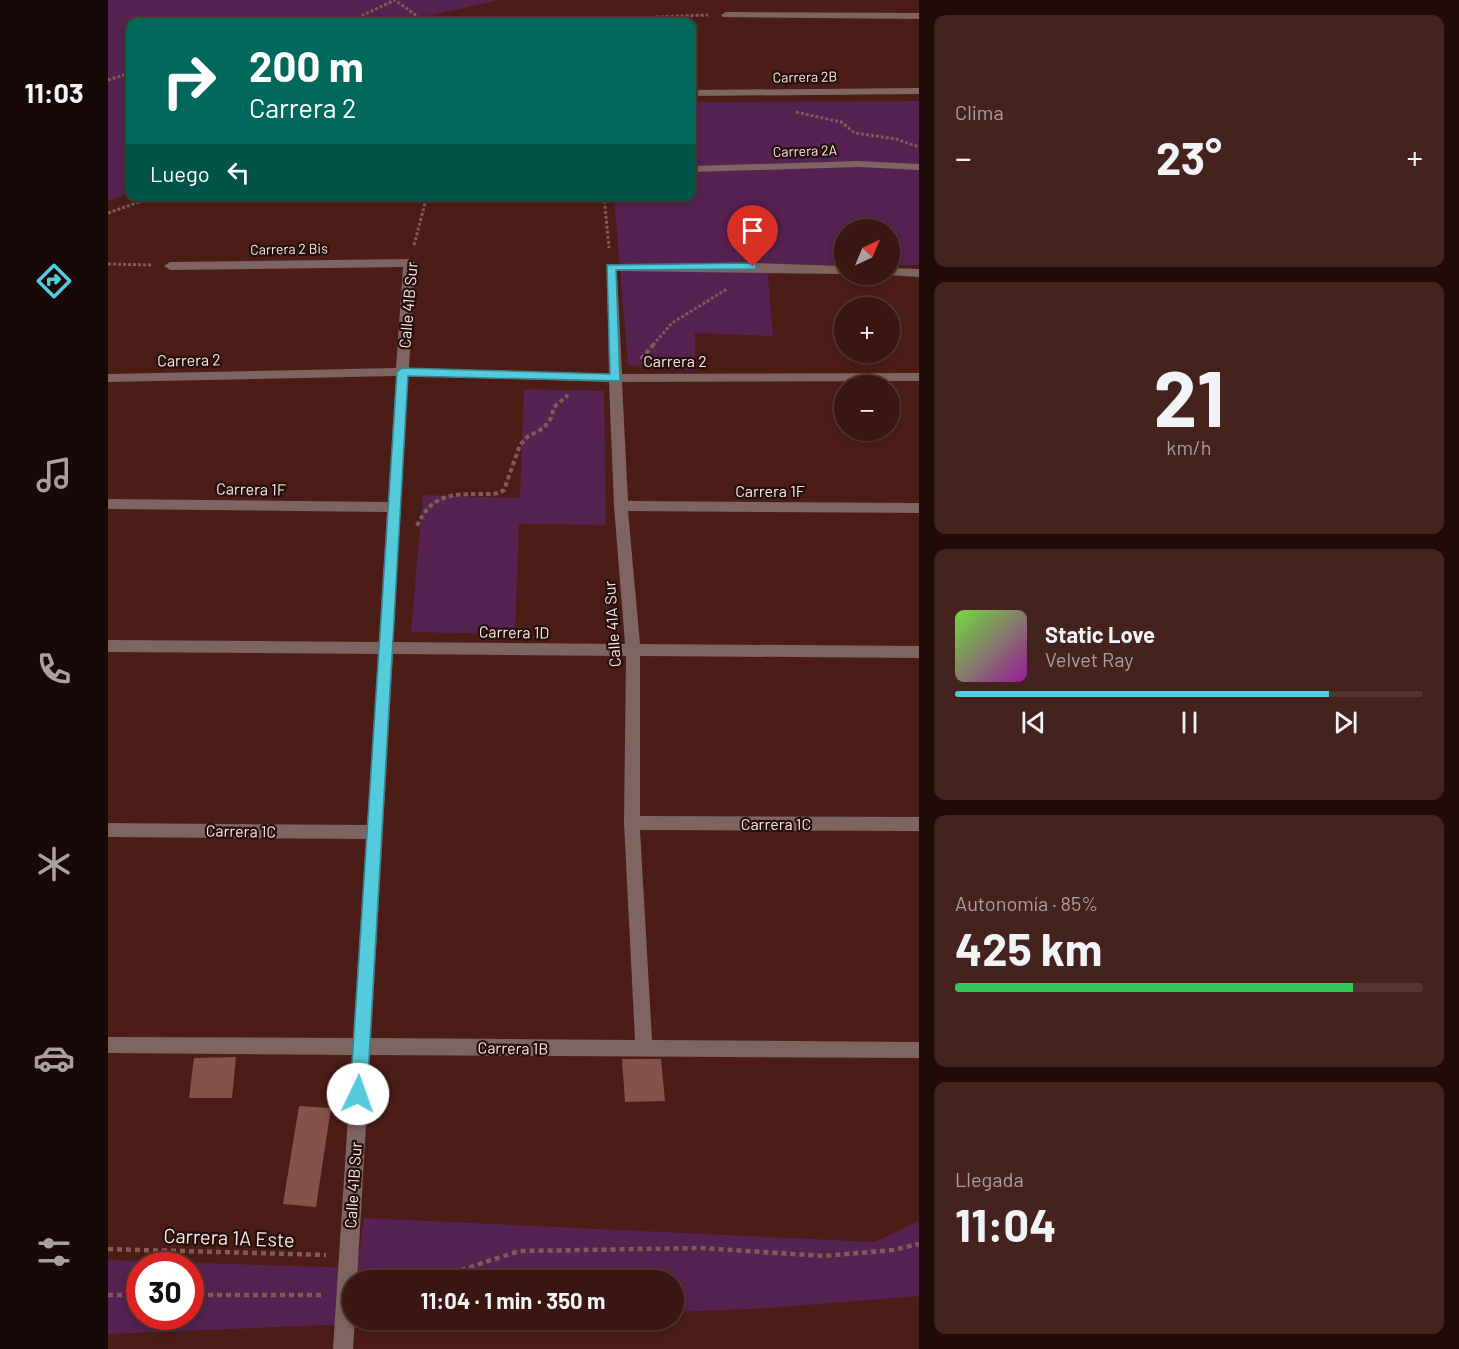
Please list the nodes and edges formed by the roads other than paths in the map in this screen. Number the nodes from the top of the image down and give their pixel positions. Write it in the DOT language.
graph roads {
  1 [pos="726,15"];
  2 [pos="919,16"];
  3 [pos="919,91"];
  4 [pos="696,93"];
  5 [pos="919,167"];
  6 [pos="696,169"];
  7 [pos="409,263"];
  8 [pos="170,266"];
  9 [pos="834,270"];
  10 [pos="900,272"];
  11 [pos="919,273"];
  12 [pos="402,372"];
  13 [pos="919,377"];
  14 [pos="108,378"];
  15 [pos="620,378"];
  16 [pos="108,504"];
  17 [pos="621,506"];
  18 [pos="394,507"];
  19 [pos="919,508"];
  20 [pos="108,646"];
  21 [pos="386,648"];
  22 [pos="633,652"];
  23 [pos="919,652"];
  24 [pos="632,824"];
  25 [pos="919,824"];
  26 [pos="108,830"];
  27 [pos="374,832"];
  28 [pos="108,1045"];
  29 [pos="361,1047"];
  30 [pos="644,1050"];
  31 [pos="919,1050"];
  32 [pos="343,1349"];
  1 -- 2 [label="street"];
  3 -- 4 [label="street, Carrera 2B"];
  5 -- 6 [label="street, Carrera 2A"];
  7 -- 8 [label="street, Carrera 2 Bis"];
  7 -- 12 [label="street, Calle 41B Sur"];
  9 -- 15 [label="street, Calle 41A Sur"];
  10 -- 11 [label="street"];
  12 -- 14 [label="street, Carrera 2"];
  12 -- 15 [label="street, Carrera 2"];
  12 -- 18 [label="street, Calle 41B Sur"];
  13 -- 15 [label="street, Carrera 2"];
  15 -- 17 [label="street, Calle 41A Sur"];
  16 -- 18 [label="street, Carrera 1F"];
  17 -- 19 [label="street, Carrera 1F"];
  17 -- 22 [label="street, Calle 41A Sur"];
  18 -- 21 [label="street, Calle 41B Sur"];
  20 -- 21 [label="street, Carrera 1D"];
  21 -- 22 [label="street, Carrera 1D"];
  21 -- 27 [label="street, Calle 41B Sur"];
  22 -- 23 [label="street, Carrera 1D"];
  22 -- 24 [label="street, Calle 41A Sur"];
  24 -- 25 [label="street, Carrera 1C"];
  24 -- 30 [label="street, Calle 41A Sur"];
  26 -- 27 [label="street, Carrera 1C"];
  27 -- 29 [label="street, Calle 41B Sur"];
  28 -- 29 [label="street, Carrera 1B"];
  29 -- 30 [label="street, Carrera 1B"];
  29 -- 32 [label="street, Calle 41B Sur"];
  30 -- 31 [label="street, Carrera 1B"];
}
